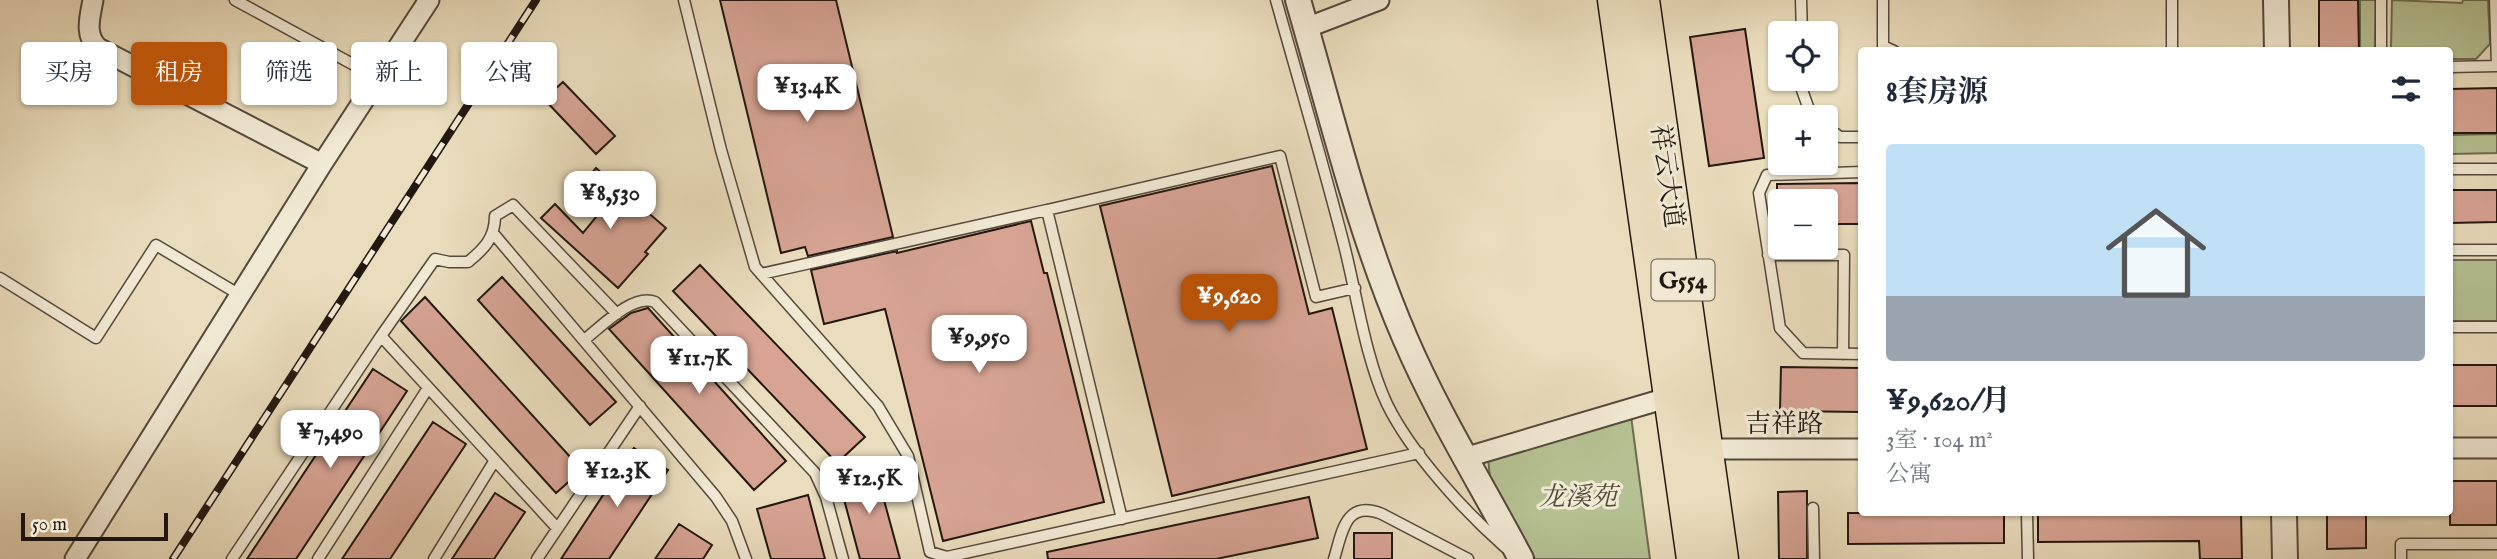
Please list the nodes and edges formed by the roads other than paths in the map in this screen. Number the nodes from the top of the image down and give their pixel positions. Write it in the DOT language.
graph roads {
  1 [pos="93,0"];
  2 [pos="236,0"];
  3 [pos="429,0"];
  4 [pos="684,0"];
  5 [pos="1276,0"];
  6 [pos="1298,0"];
  7 [pos="1379,0"];
  8 [pos="1614,0"];
  9 [pos="1643,0"];
  10 [pos="1801,0"];
  11 [pos="1883,0"];
  12 [pos="2172,0"];
  13 [pos="2276,0"];
  14 [pos="2381,0"];
  15 [pos="2495,0"];
  16 [pos="1802,21"];
  17 [pos="1306,29"];
  18 [pos="402,42"];
  19 [pos="1885,47"];
  20 [pos="2172,47"];
  21 [pos="2277,47"];
  22 [pos="2381,47"];
  23 [pos="351,63"];
  24 [pos="2453,67"];
  25 [pos="360,105"];
  26 [pos="1838,135"];
  27 [pos="1858,137"];
  28 [pos="322,164"];
  29 [pos="2453,169"];
  30 [pos="2497,169"];
  31 [pos="1858,172"];
  32 [pos="1047,209"];
  33 [pos="493,233"];
  34 [pos="2453,250"];
  35 [pos="2497,250"];
  36 [pos="1768,255"];
  37 [pos="1838,256"];
  38 [pos="1769,259"];
  39 [pos="761,274"];
  40 [pos="0,278"];
  41 [pos="1355,288"];
  42 [pos="240,295"];
  43 [pos="617,314"];
  44 [pos="2453,327"];
  45 [pos="2497,327"];
  46 [pos="380,336"];
  47 [pos="584,340"];
  48 [pos="1843,354"];
  49 [pos="1858,354"];
  50 [pos="428,388"];
  51 [pos="1670,397"];
  52 [pos="640,406"];
  53 [pos="2453,448"];
  54 [pos="2497,448"];
  55 [pos="1858,449"];
  56 [pos="1692,451"];
  57 [pos="1419,453"];
  58 [pos="1464,458"];
  59 [pos="495,460"];
  60 [pos="1813,508"];
  61 [pos="2027,516"];
  62 [pos="2284,516"];
  63 [pos="1122,519"];
  64 [pos="558,527"];
  65 [pos="2497,544"];
  66 [pos="75,559"];
  67 [pos="232,559"];
  68 [pos="318,559"];
  69 [pos="434,559"];
  70 [pos="537,559"];
  71 [pos="746,559"];
  72 [pos="843,559"];
  73 [pos="1334,559"];
  74 [pos="1468,559"];
  75 [pos="1519,559"];
  76 [pos="1693,559"];
  77 [pos="1723,559"];
  78 [pos="1814,559"];
  79 [pos="2028,559"];
  80 [pos="2285,559"];
  81 [pos="2401,559"];
  1 -- 28 [label="street"];
  2 -- 23 [label="lane"];
  3 -- 18 [label="street"];
  4 -- 39 [label="lane"];
  5 -- 41 [label="lane"];
  6 -- 17 [label="street"];
  7 -- 17 [label="street"];
  8 -- 51 [label="highway, 祥云大道 / G554"];
  9 -- 56 [label="highway, 祥云大道 / G554"];
  10 -- 16 [label="lane"];
  11 -- 19 [label="lane"];
  12 -- 20 [label="lane"];
  13 -- 21 [label="street"];
  14 -- 22 [label="lane"];
  15 -- 24 [label="lane"];
  17 -- 58 [label="street"];
  25 -- 28 [label="street"];
  26 -- 27 [label="lane"];
  28 -- 42 [label="street"];
  29 -- 30 [label="lane"];
  31 -- 36 [label="lane"];
  32 -- 39 [label="lane"];
  32 -- 41 [label="lane"];
  32 -- 63 [label="lane"];
  33 -- 43 [label="lane"];
  33 -- 46 [label="lane"];
  33 -- 47 [label="lane"];
  34 -- 35 [label="lane"];
  37 -- 48 [label="lane"];
  38 -- 48 [label="lane"];
  39 -- 63 [label="lane"];
  40 -- 42 [label="lane"];
  41 -- 57 [label="lane"];
  42 -- 66 [label="street"];
  43 -- 47 [label="lane"];
  43 -- 72 [label="lane"];
  44 -- 45 [label="lane"];
  46 -- 50 [label="lane"];
  46 -- 67 [label="lane"];
  47 -- 52 [label="lane"];
  48 -- 49 [label="lane"];
  50 -- 59 [label="lane"];
  50 -- 68 [label="lane"];
  51 -- 56 [label="highway, 祥云大道 / G554"];
  51 -- 58 [label="street"];
  52 -- 64 [label="lane"];
  52 -- 71 [label="lane"];
  53 -- 54 [label="street"];
  55 -- 56 [label="street, 吉祥路"];
  56 -- 76 [label="highway, 祥云大道 / G554"];
  56 -- 77 [label="highway, 祥云大道 / G554"];
  57 -- 63 [label="lane"];
  57 -- 75 [label="lane"];
  58 -- 75 [label="street"];
  59 -- 64 [label="lane"];
  59 -- 69 [label="lane"];
  60 -- 78 [label="lane"];
  61 -- 79 [label="lane"];
  62 -- 80 [label="street"];
  64 -- 70 [label="lane"];
  65 -- 81 [label="lane"];
  73 -- 74 [label="lane"];
}
